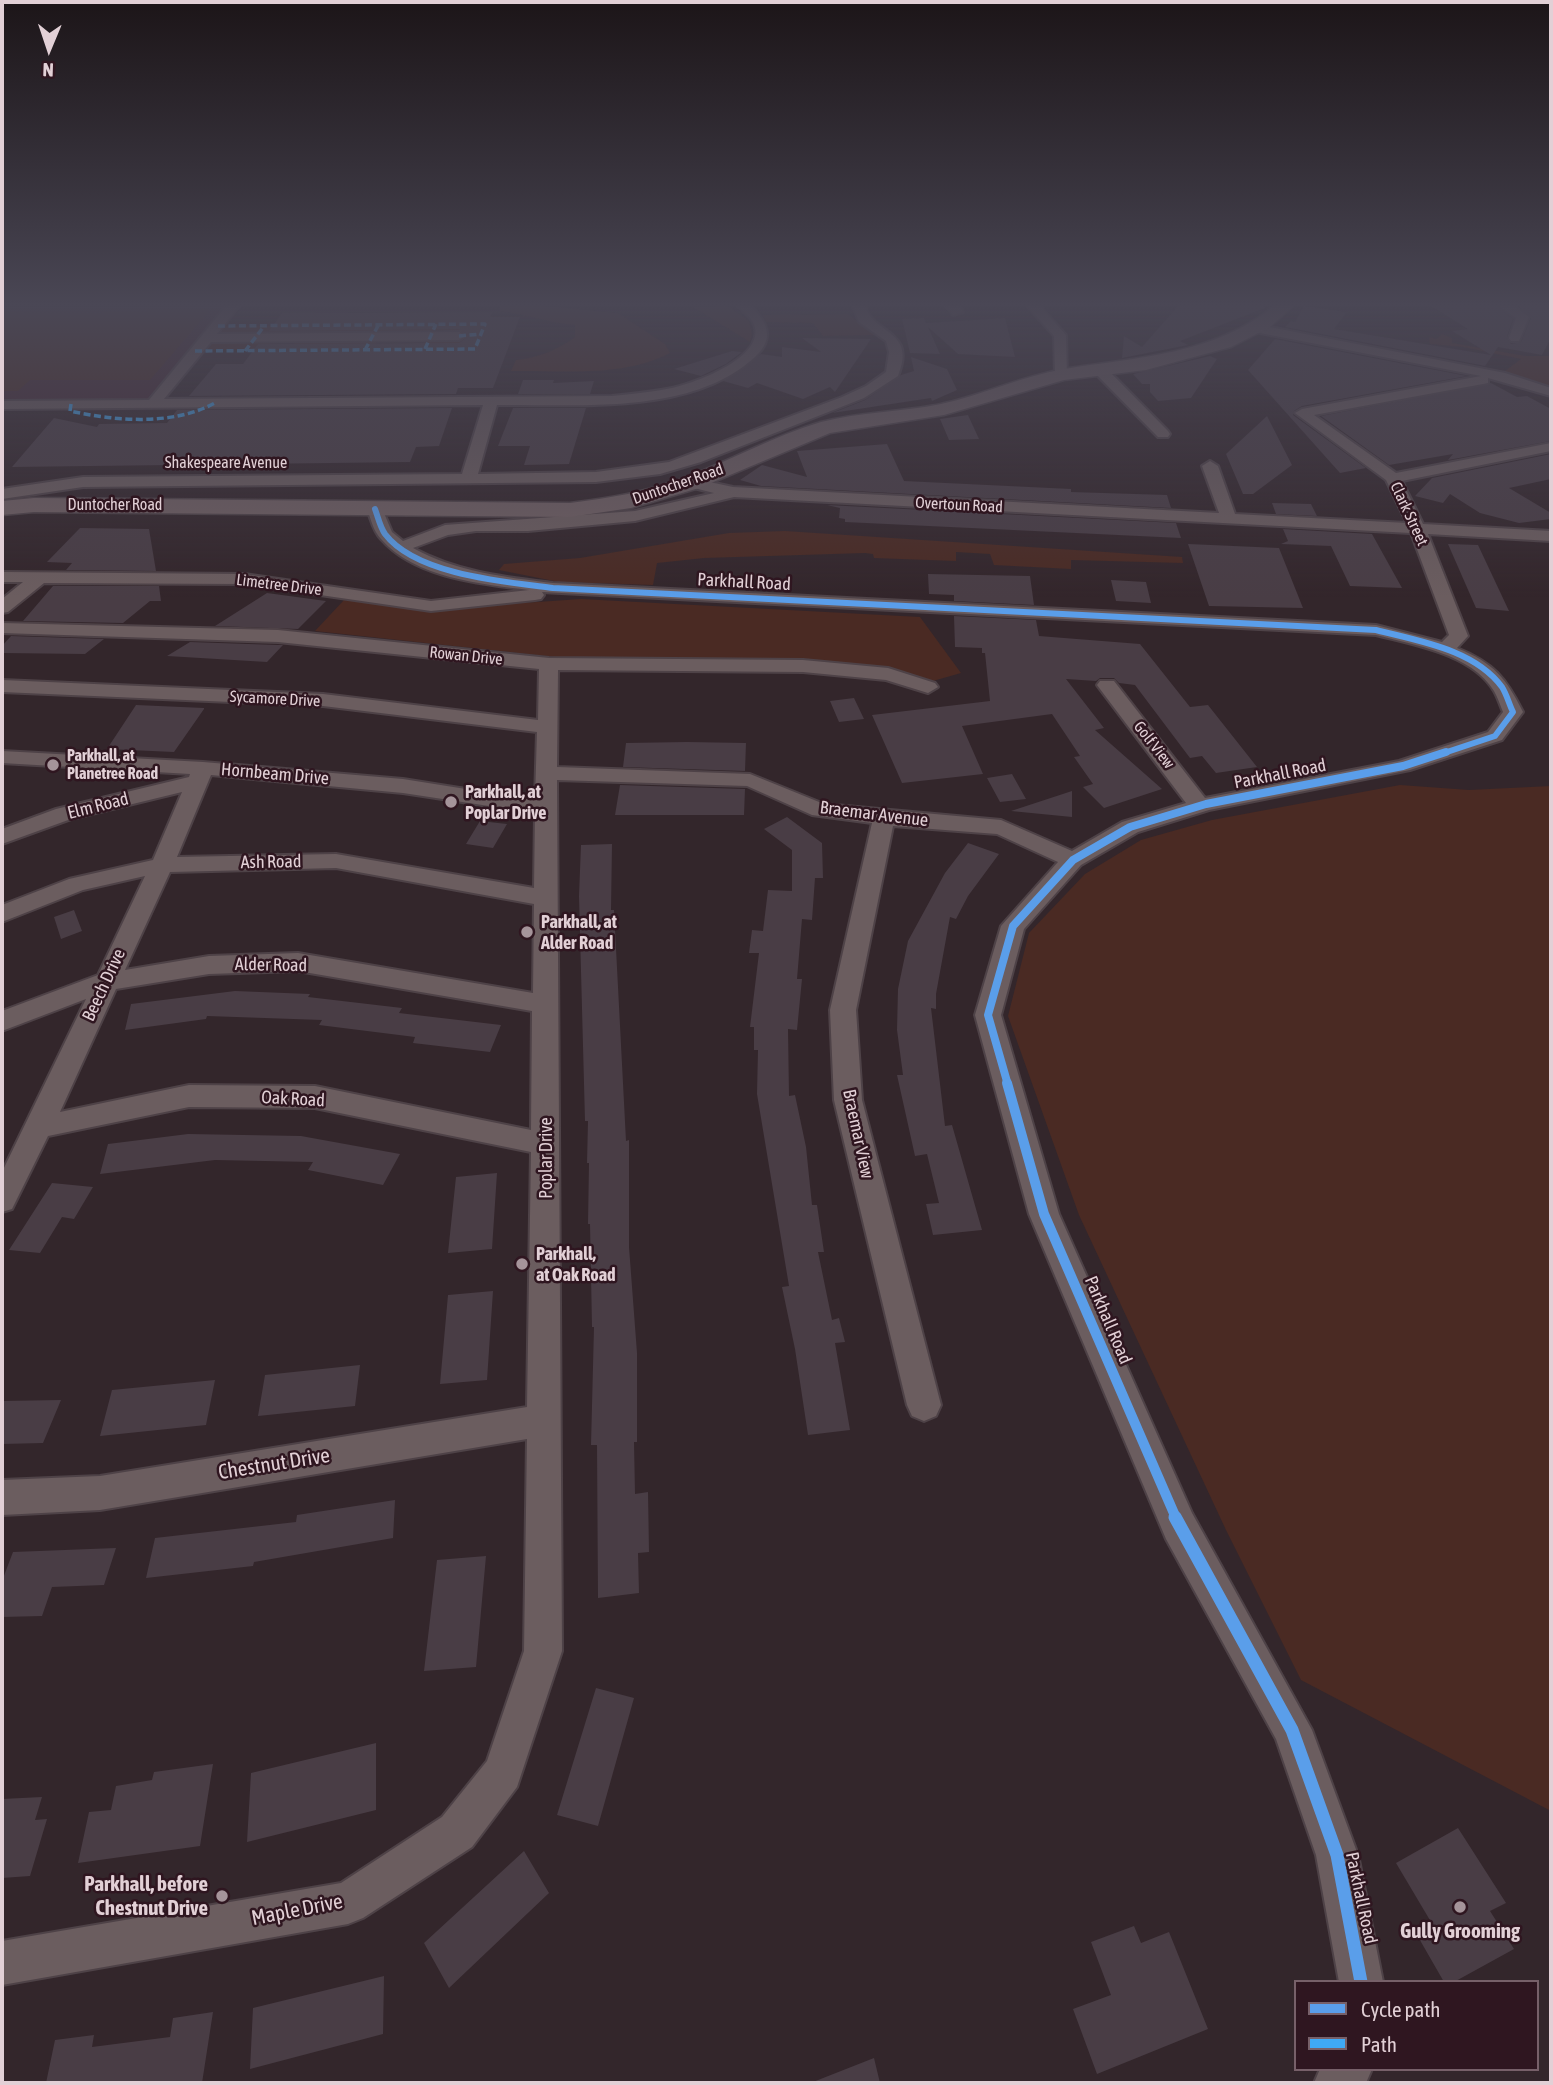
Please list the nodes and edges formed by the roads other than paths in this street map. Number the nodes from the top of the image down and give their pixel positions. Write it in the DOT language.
graph roads {
  1 [pos="108,403"];
  2 [pos="490,403"];
  3 [pos="843,403"];
  4 [pos="967,403"];
  5 [pos="1133,403"];
  6 [pos="1350,403"];
  7 [pos="2,404"];
  8 [pos="1163,434"];
  9 [pos="1551,447"];
  10 [pos="1210,466"];
  11 [pos="468,477"];
  12 [pos="1393,478"];
  13 [pos="691,483"];
  14 [pos="733,492"];
  15 [pos="2,494"];
  16 [pos="2,508"];
  17 [pos="375,509"];
  18 [pos="1229,520"];
  19 [pos="1418,530"];
  20 [pos="1524,536"];
  21 [pos="1551,536"];
  22 [pos="401,547"];
  23 [pos="1551,554"];
  24 [pos="2,577"];
  25 [pos="40,577"];
  26 [pos="553,588"];
  27 [pos="2,608"];
  28 [pos="2,628"];
  29 [pos="1445,649"];
  30 [pos="549,664"];
  31 [pos="1107,685"];
  32 [pos="2,686"];
  33 [pos="928,687"];
  34 [pos="547,727"];
  35 [pos="7,760"];
  36 [pos="547,772"];
  37 [pos="199,775"];
  38 [pos="1200,806"];
  39 [pos="546,808"];
  40 [pos="884,818"];
  41 [pos="2,837"];
  42 [pos="1073,860"];
  43 [pos="162,865"];
  44 [pos="545,898"];
  45 [pos="2,914"];
  46 [pos="105,982"];
  47 [pos="545,1004"];
  48 [pos="2,1021"];
  49 [pos="39,1127"];
  50 [pos="546,1144"];
  51 [pos="2,1200"];
  52 [pos="925,1405"];
  53 [pos="544,1420"];
  54 [pos="2,1497"];
  55 [pos="543,1651"];
  56 [pos="2,1964"];
  57 [pos="1361,1980"];
  1 -- 7 [label="street"];
  2 -- 11 [label="street"];
  3 -- 11 [label="street, Shakespeare Avenue"];
  4 -- 13 [label="main road, Duntocher Road"];
  5 -- 8 [label="street"];
  6 -- 12 [label="street, Clark Street"];
  9 -- 12 [label="street"];
  10 -- 18 [label="street"];
  11 -- 15 [label="street, Shakespeare Avenue"];
  12 -- 19 [label="street, Clark Street"];
  13 -- 14 [label="street, Overtoun Road"];
  13 -- 17 [label="main road, Duntocher Road"];
  14 -- 18 [label="street, Overtoun Road"];
  14 -- 22 [label="street"];
  16 -- 17 [label="main road, Duntocher Road"];
  17 -- 22 [label="street, Parkhall Road"];
  18 -- 19 [label="street, Overtoun Road"];
  19 -- 20 [label="street, Overtoun Road"];
  19 -- 29 [label="street, Clark Street"];
  20 -- 21 [label="street, Overtoun Road"];
  20 -- 23 [label="street"];
  22 -- 26 [label="street, Parkhall Road"];
  24 -- 25 [label="street, Limetree Drive"];
  25 -- 26 [label="street, Limetree Drive"];
  25 -- 27 [label="street"];
  26 -- 29 [label="street, Parkhall Road"];
  28 -- 30 [label="street, Rowan Drive"];
  29 -- 38 [label="street, Parkhall Road"];
  30 -- 33 [label="street, Rowan Drive"];
  30 -- 34 [label="street, Poplar Drive"];
  31 -- 38 [label="street, Golf View"];
  32 -- 34 [label="street, Sycamore Drive"];
  34 -- 36 [label="street, Poplar Drive"];
  35 -- 37 [label="street, Hornbeam Drive"];
  36 -- 39 [label="street, Poplar Drive"];
  36 -- 40 [label="street, Braemar Avenue"];
  37 -- 39 [label="street, Hornbeam Drive"];
  37 -- 41 [label="street, Elm Road"];
  37 -- 43 [label="street, Beech Drive"];
  38 -- 42 [label="street, Parkhall Road"];
  39 -- 44 [label="street, Poplar Drive"];
  40 -- 42 [label="street, Braemar Avenue"];
  40 -- 52 [label="street, Braemar View"];
  42 -- 57 [label="street, Parkhall Road"];
  43 -- 44 [label="street, Ash Road"];
  43 -- 45 [label="street, Ash Road"];
  43 -- 46 [label="street, Beech Drive"];
  44 -- 47 [label="street, Poplar Drive"];
  46 -- 47 [label="street, Alder Road"];
  46 -- 48 [label="street, Alder Road"];
  46 -- 49 [label="street, Beech Drive"];
  47 -- 50 [label="street, Poplar Drive"];
  49 -- 50 [label="street, Oak Road"];
  49 -- 51 [label="street, Beech Drive"];
  50 -- 53 [label="street, Poplar Drive"];
  53 -- 54 [label="street, Chestnut Drive"];
  53 -- 55 [label="street, Poplar Drive"];
  55 -- 56 [label="street, Maple Drive"];
}
